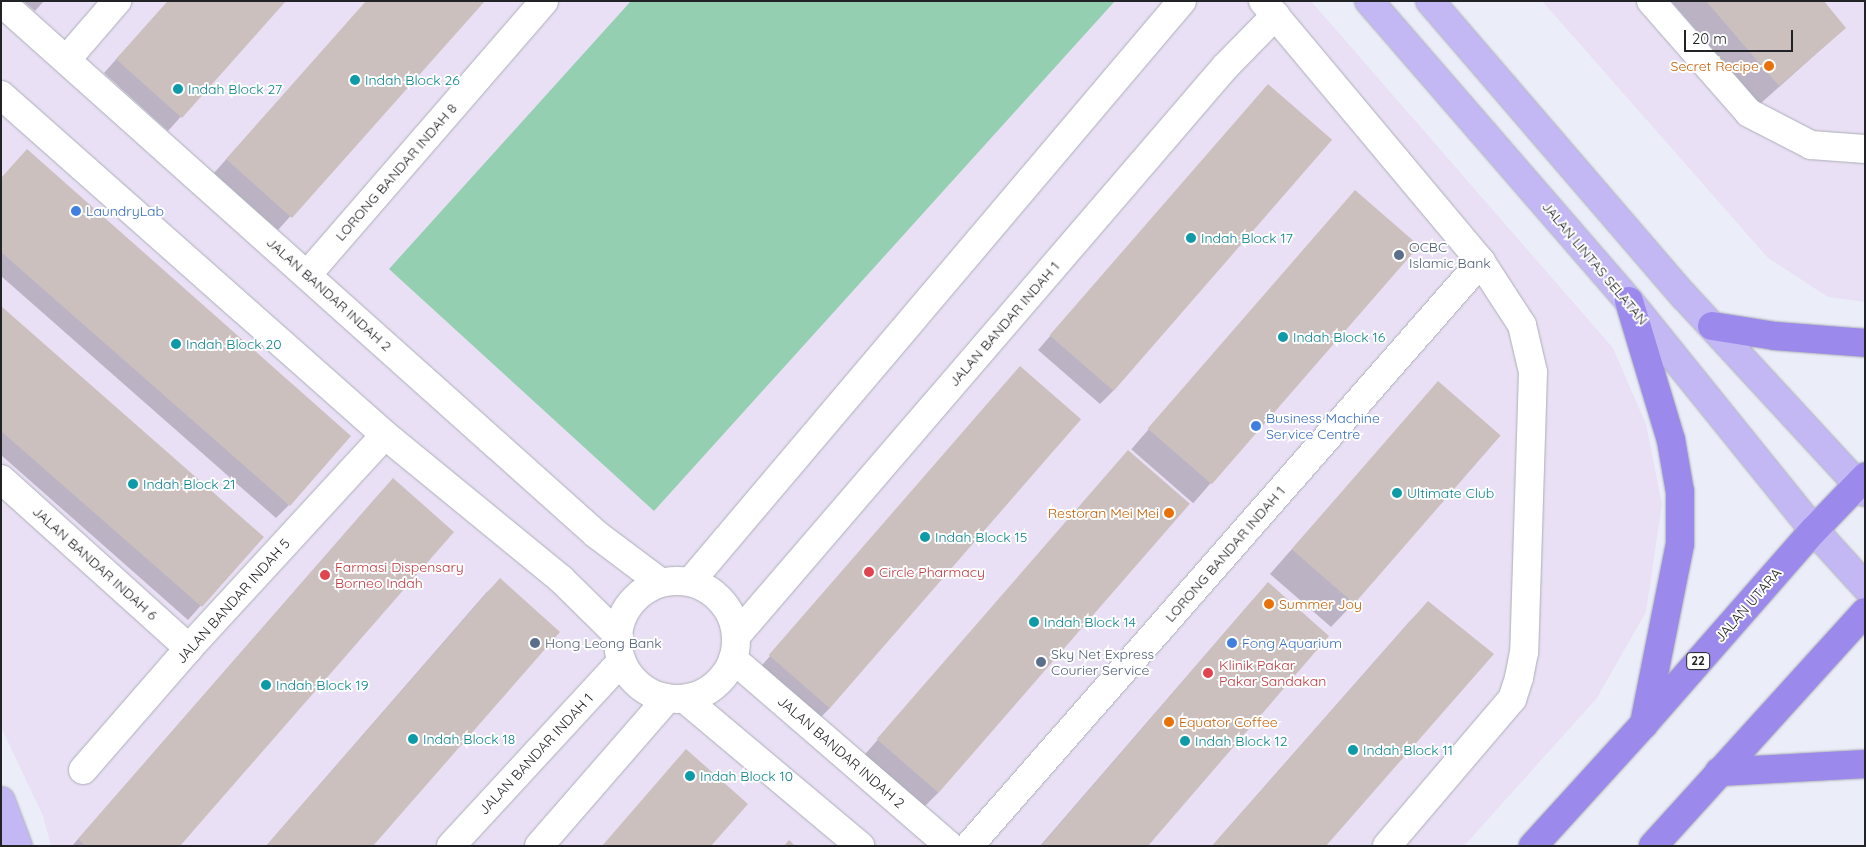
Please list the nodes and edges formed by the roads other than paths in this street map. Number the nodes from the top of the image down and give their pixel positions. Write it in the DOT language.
graph roads {
  1 [pos="118,1"];
  2 [pos="544,1"];
  3 [pos="1182,1"];
  4 [pos="1368,1"];
  5 [pos="1430,1"];
  6 [pos="1651,1"];
  7 [pos="1,2"];
  8 [pos="1269,8"];
  9 [pos="67,59"];
  10 [pos="6,109"];
  11 [pos="1865,149"];
  12 [pos="1481,262"];
  13 [pos="307,275"];
  14 [pos="1628,301"];
  15 [pos="1712,326"];
  16 [pos="1865,343"];
  17 [pos="385,435"];
  18 [pos="1,479"];
  19 [pos="1863,485"];
  20 [pos="1814,530"];
  21 [pos="691,581"];
  22 [pos="660,582"];
  23 [pos="1865,586"];
  24 [pos="1865,612"];
  25 [pos="617,634"];
  26 [pos="735,647"];
  27 [pos="189,648"];
  28 [pos="621,662"];
  29 [pos="676,699"];
  30 [pos="1643,725"];
  31 [pos="1865,764"];
  32 [pos="82,770"];
  33 [pos="1718,772"];
  34 [pos="1,801"];
  35 [pos="18,846"];
  36 [pos="451,846"];
  37 [pos="539,846"];
  38 [pos="860,846"];
  39 [pos="950,846"];
  40 [pos="969,846"];
  41 [pos="1387,846"];
  42 [pos="1533,846"];
  43 [pos="1653,846"];
  1 -- 9 [label="street"];
  2 -- 13 [label="street, LORONG BANDAR INDAH 8"];
  3 -- 21 [label="street"];
  4 -- 14 [label="main road, JALAN LINTAS SELATAN"];
  5 -- 15 [label="main road"];
  6 -- 11 [label="street"];
  7 -- 9 [label="street, JALAN BANDAR INDAH 2"];
  8 -- 12 [label="street"];
  8 -- 26 [label="street, JALAN BANDAR INDAH 1"];
  9 -- 13 [label="street, JALAN BANDAR INDAH 2"];
  10 -- 17 [label="street"];
  12 -- 40 [label="street, LORONG BANDAR INDAH 1"];
  12 -- 41 [label="street"];
  13 -- 22 [label="street, JALAN BANDAR INDAH 2"];
  14 -- 20 [label="main road, JALAN LINTAS SELATAN"];
  14 -- 30 [label="highway"];
  15 -- 16 [label="highway"];
  15 -- 19 [label="main road"];
  17 -- 25 [label="street"];
  17 -- 27 [label="street, JALAN BANDAR INDAH 5"];
  18 -- 27 [label="street, JALAN BANDAR INDAH 6"];
  19 -- 20 [label="highway, JALAN UTARA / 22"];
  20 -- 23 [label="main road, JALAN LINTAS SELATAN"];
  20 -- 30 [label="highway, JALAN UTARA / 22"];
  21 -- 22 [label="street"];
  21 -- 26 [label="street"];
  22 -- 25 [label="street"];
  24 -- 33 [label="highway"];
  25 -- 28 [label="street"];
  26 -- 29 [label="street"];
  26 -- 39 [label="street, JALAN BANDAR INDAH 2"];
  27 -- 32 [label="street, JALAN BANDAR INDAH 5"];
  28 -- 29 [label="street"];
  28 -- 36 [label="street, JALAN BANDAR INDAH 1"];
  29 -- 37 [label="street"];
  29 -- 38 [label="street"];
  30 -- 42 [label="highway, JALAN UTARA / 22"];
  31 -- 33 [label="highway"];
  33 -- 43 [label="highway"];
  34 -- 35 [label="main road"];
}
